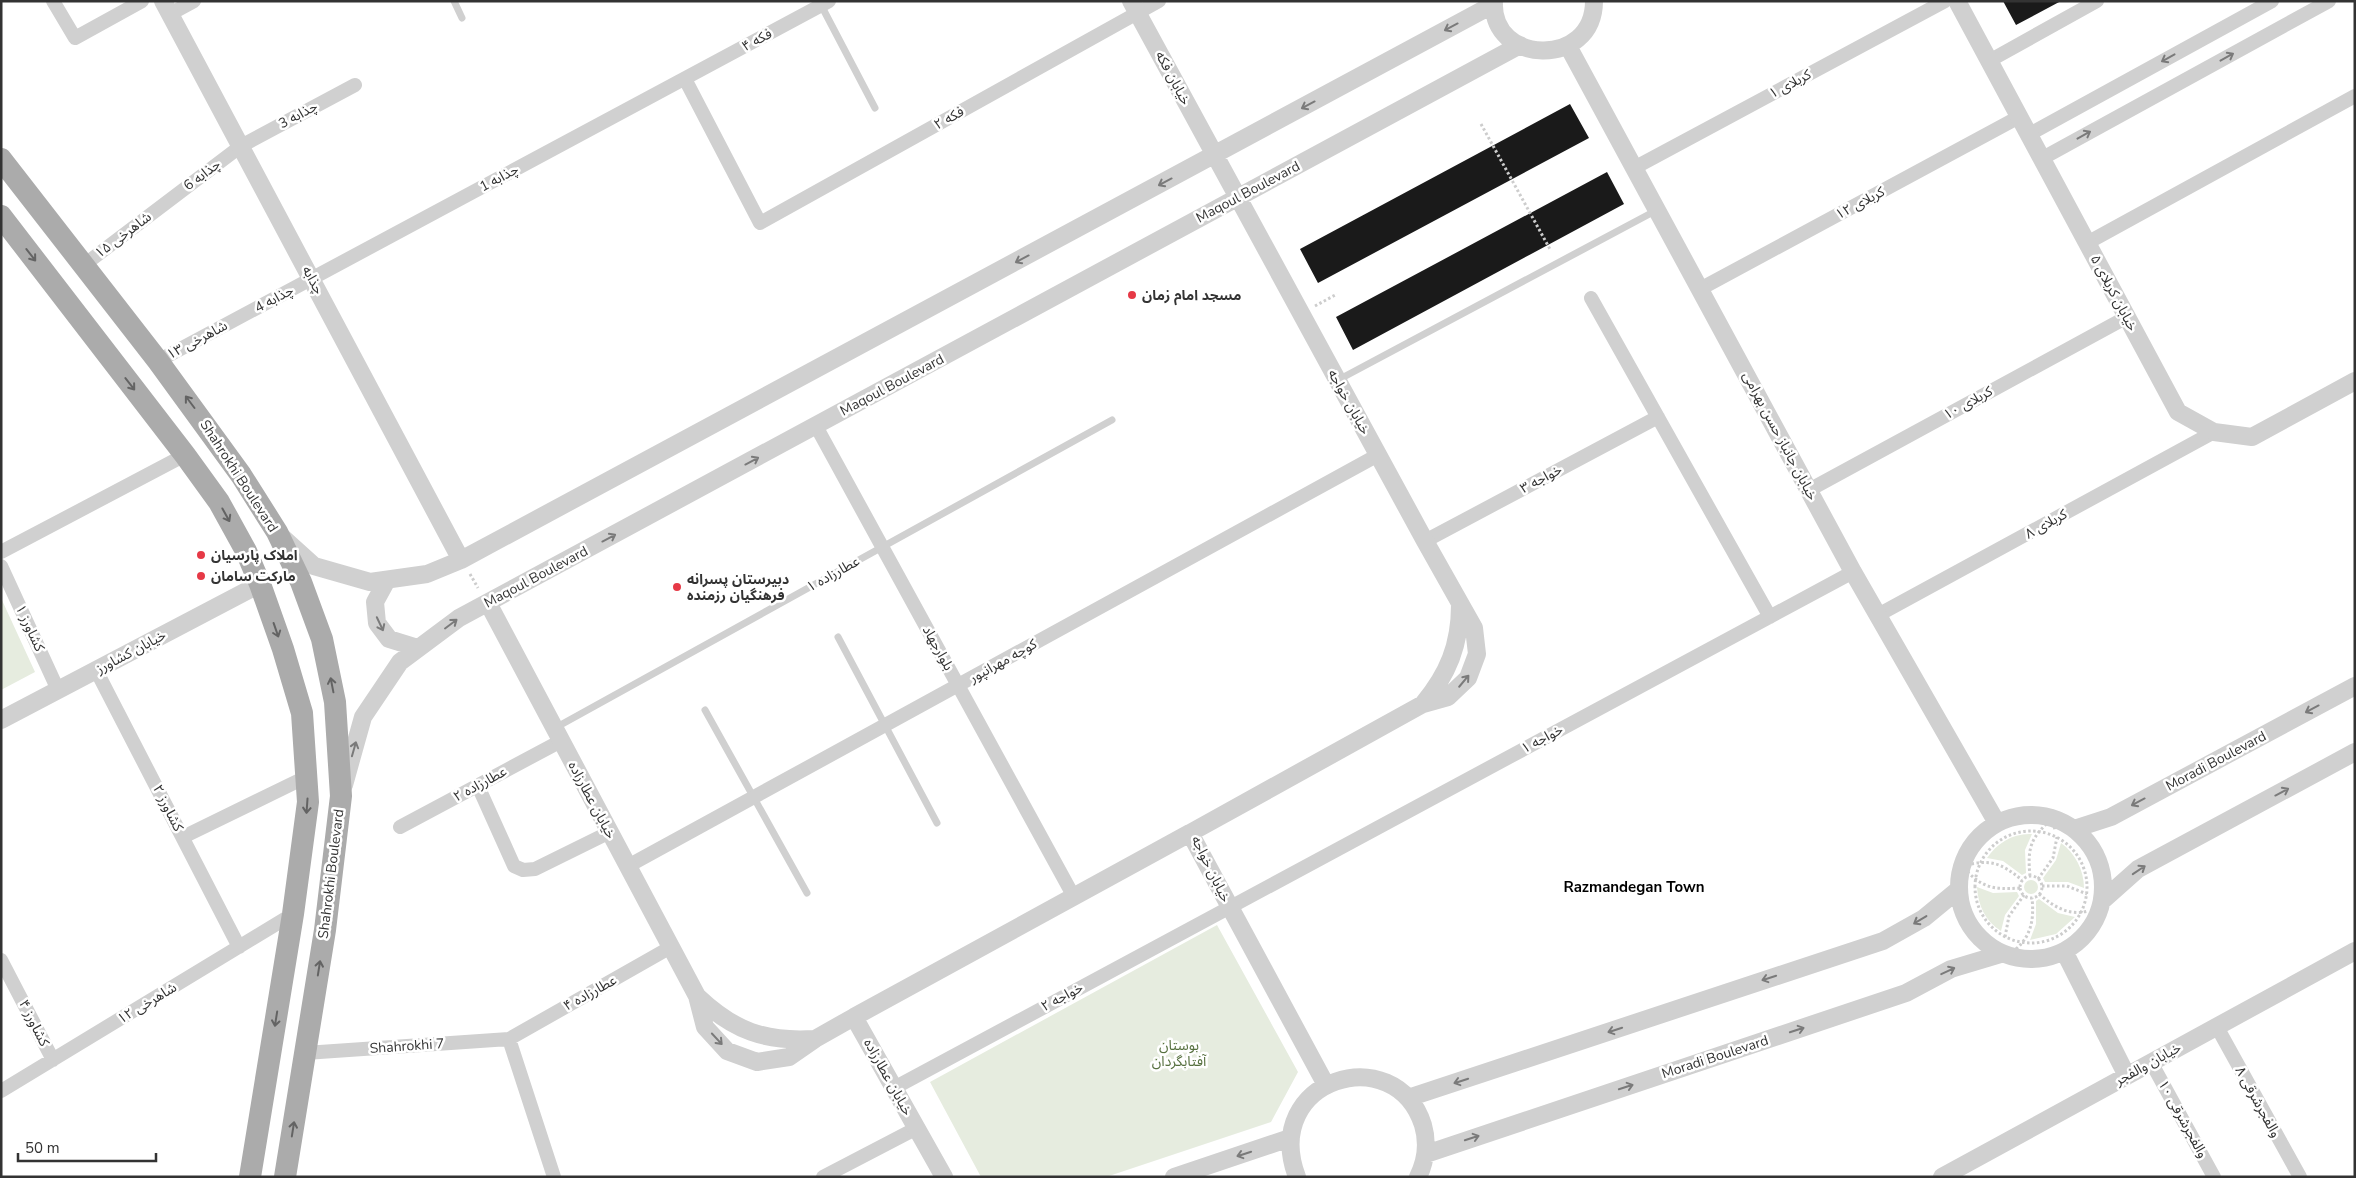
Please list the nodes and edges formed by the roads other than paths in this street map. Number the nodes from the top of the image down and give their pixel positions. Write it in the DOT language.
graph roads {
  1 [pos="53,1"];
  2 [pos="142,1"];
  3 [pos="194,1"];
  4 [pos="454,1"];
  5 [pos="1159,1"];
  6 [pos="1945,1"];
  7 [pos="1956,1"];
  8 [pos="2097,1"];
  9 [pos="2272,1"];
  10 [pos="2329,1"];
  11 [pos="825,3"];
  12 [pos="1494,3"];
  13 [pos="1599,3"];
  14 [pos="1134,7"];
  15 [pos="167,8"];
  16 [pos="462,18"];
  17 [pos="1520,46"];
  18 [pos="1568,46"];
  19 [pos="1989,61"];
  20 [pos="684,79"];
  21 [pos="355,85"];
  22 [pos="2355,96"];
  23 [pos="874,108"];
  24 [pos="2019,117"];
  25 [pos="2028,135"];
  26 [pos="241,146"];
  27 [pos="1215,156"];
  28 [pos="1,159"];
  29 [pos="2041,159"];
  30 [pos="1634,168"];
  31 [pos="1238,198"];
  32 [pos="162,205"];
  33 [pos="1657,210"];
  34 [pos="1,216"];
  35 [pos="2087,243"];
  36 [pos="84,265"];
  37 [pos="313,278"];
  38 [pos="1700,289"];
  39 [pos="1591,298"];
  40 [pos="2127,317"];
  41 [pos="235,320"];
  42 [pos="158,361"];
  43 [pos="1338,380"];
  44 [pos="2355,381"];
  45 [pos="1658,416"];
  46 [pos="1112,420"];
  47 [pos="816,426"];
  48 [pos="2214,432"];
  49 [pos="184,455"];
  50 [pos="1378,456"];
  51 [pos="1809,490"];
  52 [pos="277,532"];
  53 [pos="1425,541"];
  54 [pos="882,547"];
  55 [pos="1,552"];
  56 [pos="461,560"];
  57 [pos="1,566"];
  58 [pos="1853,572"];
  59 [pos="387,580"];
  60 [pos="260,584"];
  61 [pos="488,603"];
  62 [pos="1878,615"];
  63 [pos="1770,617"];
  64 [pos="838,637"];
  65 [pos="418,648"];
  66 [pos="96,670"];
  67 [pos="958,686"];
  68 [pos="2355,686"];
  69 [pos="58,690"];
  70 [pos="705,710"];
  71 [pos="1,720"];
  72 [pos="885,725"];
  73 [pos="558,735"];
  74 [pos="2355,752"];
  75 [pos="306,777"];
  76 [pos="478,786"];
  77 [pos="341,796"];
  78 [pos="753,797"];
  79 [pos="937,823"];
  80 [pos="1997,823"];
  81 [pos="400,827"];
  82 [pos="2074,829"];
  83 [pos="610,832"];
  84 [pos="1190,833"];
  85 [pos="183,838"];
  86 [pos="628,866"];
  87 [pos="1958,890"];
  88 [pos="807,893"];
  89 [pos="1074,897"];
  90 [pos="2096,901"];
  91 [pos="1230,907"];
  92 [pos="293,914"];
  93 [pos="239,947"];
  94 [pos="671,947"];
  95 [pos="2005,949"];
  96 [pos="2064,951"];
  97 [pos="2355,952"];
  98 [pos="1,960"];
  99 [pos="697,996"];
  100 [pos="854,1017"];
  101 [pos="2217,1026"];
  102 [pos="509,1039"];
  103 [pos="815,1039"];
  104 [pos="305,1053"];
  105 [pos="53,1060"];
  106 [pos="2151,1062"];
  107 [pos="2126,1076"];
  108 [pos="1326,1085"];
  109 [pos="894,1088"];
  110 [pos="1,1091"];
  111 [pos="1408,1098"];
  112 [pos="917,1128"];
  113 [pos="1290,1138"];
  114 [pos="1426,1154"];
  115 [pos="250,1177"];
  116 [pos="285,1177"];
  117 [pos="554,1177"];
  118 [pos="822,1177"];
  119 [pos="944,1177"];
  120 [pos="1174,1177"];
  121 [pos="1297,1177"];
  122 [pos="1418,1177"];
  123 [pos="1942,1177"];
  124 [pos="2214,1177"];
  125 [pos="2300,1177"];
  1 -- 2 [label="street"];
  3 -- 15 [label="street"];
  4 -- 16 [label="lane"];
  5 -- 14 [label="street, فکه ۲"];
  6 -- 30 [label="street, کربلای ۱"];
  7 -- 19 [label="street, خیابان کربلای ۵"];
  8 -- 19 [label="street"];
  9 -- 25 [label="street, one-way"];
  29 -- 10 [label="street, one-way"];
  11 -- 20 [label="street, فکه ۴"];
  11 -- 23 [label="lane"];
  12 -- 17 [label="street"];
  12 -- 27 [label="street, one-way"];
  13 -- 18 [label="street"];
  14 -- 20 [label="street, فکه ۲"];
  14 -- 27 [label="street, خیابان فکه"];
  15 -- 26 [label="street, چذابه"];
  17 -- 18 [label="street"];
  17 -- 31 [label="street, Maqoul Boulevard"];
  18 -- 30 [label="street, خیابان جانباز حسن بهرامی"];
  19 -- 24 [label="street, خیابان کربلای ۵"];
  20 -- 37 [label="street, چذابه 1"];
  21 -- 26 [label="street, چذابه 3"];
  22 -- 35 [label="street"];
  24 -- 25 [label="street, خیابان کربلای ۵"];
  24 -- 38 [label="street, کربلای ۱۲"];
  25 -- 29 [label="street, خیابان کربلای ۵"];
  26 -- 32 [label="street, چذابه 6"];
  26 -- 37 [label="street, چذابه"];
  27 -- 31 [label="street, خیابان فکه"];
  27 -- 56 [label="street, one-way"];
  28 -- 36 [label="main road, Shahrokhi Boulevard"];
  29 -- 35 [label="street, خیابان کربلای ۵"];
  30 -- 33 [label="street, خیابان جانباز حسن بهرامی"];
  31 -- 43 [label="street, خیابان خواجه"];
  31 -- 47 [label="street, Maqoul Boulevard"];
  32 -- 36 [label="street, شاهرخی ۱۵"];
  33 -- 38 [label="street, خیابان جانباز حسن بهرامی"];
  33 -- 43 [label="lane"];
  34 -- 49 [label="main road, one-way"];
  35 -- 40 [label="street, خیابان کربلای ۵"];
  36 -- 42 [label="main road, Shahrokhi Boulevard"];
  37 -- 41 [label="street, چذابه 4"];
  37 -- 56 [label="street, چذابه"];
  38 -- 51 [label="street, خیابان جانباز حسن بهرامی"];
  39 -- 45 [label="street"];
  40 -- 48 [label="street, خیابان کربلای ۵"];
  40 -- 51 [label="street, کربلای ۱۰"];
  41 -- 42 [label="street, شاهرخی ۱۳"];
  52 -- 42 [label="main road, Shahrokhi Boulevard, one-way"];
  43 -- 50 [label="street, خیابان خواجه"];
  44 -- 48 [label="street, خیابان کربلای ۵"];
  45 -- 53 [label="street, خواجه ۳"];
  45 -- 63 [label="street"];
  46 -- 54 [label="lane, عطارزاده ۱"];
  47 -- 54 [label="street, بلوارجهاد"];
  61 -- 47 [label="street, Maqoul Boulevard, one-way"];
  48 -- 62 [label="street, کربلای ۸"];
  49 -- 55 [label="street"];
  49 -- 60 [label="main road, one-way"];
  50 -- 53 [label="street, خیابان خواجه"];
  50 -- 67 [label="street, کوچه مهرانپور"];
  51 -- 58 [label="street, خیابان جانباز حسن بهرامی"];
  52 -- 59 [label="street"];
  77 -- 52 [label="main road, Shahrokhi Boulevard, one-way"];
  53 -- 84 [label="street, خیابان خواجه"];
  54 -- 67 [label="street, بلوارجهاد"];
  54 -- 73 [label="lane, عطارزاده ۱"];
  56 -- 59 [label="street"];
  57 -- 69 [label="street, کشاورز ۱"];
  58 -- 62 [label="street, خیابان جانباز حسن بهرامی"];
  58 -- 63 [label="street, خواجه ۱"];
  59 -- 65 [label="street, one-way"];
  60 -- 66 [label="street, خیابان کشاورز"];
  60 -- 75 [label="main road, one-way"];
  65 -- 61 [label="street, Maqoul Boulevard, one-way"];
  61 -- 73 [label="street, خیابان عطارزاده"];
  62 -- 80 [label="street, خیابان جانباز حسن بهرامی"];
  63 -- 91 [label="street, خواجه ۱"];
  64 -- 72 [label="lane"];
  77 -- 65 [label="street, Maqoul Boulevard, one-way"];
  66 -- 69 [label="street, خیابان کشاورز"];
  66 -- 85 [label="street, کشاورز ۲"];
  67 -- 72 [label="street, کوچه مهرانپور"];
  67 -- 89 [label="street, بلوارجهاد"];
  68 -- 82 [label="street, Moradi Boulevard, one-way"];
  69 -- 71 [label="street, خیابان کشاورز"];
  70 -- 78 [label="lane"];
  72 -- 78 [label="street, کوچه مهرانپور"];
  72 -- 79 [label="lane"];
  73 -- 76 [label="street, عطارزاده ۲"];
  73 -- 83 [label="street, خیابان عطارزاده"];
  90 -- 74 [label="street, one-way"];
  75 -- 85 [label="street"];
  75 -- 92 [label="main road, one-way"];
  76 -- 81 [label="street, عطارزاده ۲"];
  76 -- 83 [label="street"];
  104 -- 77 [label="main road, Shahrokhi Boulevard, one-way"];
  78 -- 86 [label="street, کوچه مهرانپور"];
  78 -- 88 [label="lane"];
  80 -- 82 [label="street"];
  80 -- 87 [label="street"];
  82 -- 90 [label="street"];
  83 -- 86 [label="street, خیابان عطارزاده"];
  84 -- 89 [label="street"];
  84 -- 91 [label="street, خیابان خواجه"];
  85 -- 93 [label="street, کشاورز ۲"];
  86 -- 94 [label="street, خیابان عطارزاده"];
  87 -- 95 [label="street"];
  87 -- 111 [label="street, one-way"];
  89 -- 100 [label="street"];
  90 -- 96 [label="street"];
  91 -- 108 [label="street, خیابان خواجه"];
  91 -- 109 [label="street, خواجه ۲"];
  92 -- 93 [label="street, شاهرخی ۱۲"];
  92 -- 115 [label="main road, one-way"];
  93 -- 105 [label="street, شاهرخی ۱۲"];
  94 -- 99 [label="street, خیابان عطارزاده"];
  94 -- 102 [label="street, عطارزاده ۴"];
  95 -- 96 [label="street"];
  114 -- 95 [label="street, Moradi Boulevard, one-way"];
  96 -- 107 [label="street"];
  97 -- 101 [label="street, خیابان والفجر"];
  98 -- 105 [label="street, کشاورز ۴"];
  99 -- 103 [label="street, خیابان عطارزاده"];
  99 -- 103 [label="street, خیابان عطارزاده, one-way"];
  100 -- 103 [label="street, خیابان عطارزاده"];
  100 -- 109 [label="street, خیابان عطارزاده"];
  101 -- 106 [label="street, خیابان والفجر"];
  101 -- 125 [label="street, والفجرشرقی ۸"];
  102 -- 104 [label="street, Shahrokhi 7"];
  102 -- 117 [label="street"];
  116 -- 104 [label="main road, Shahrokhi Boulevard, one-way"];
  105 -- 110 [label="street, شاهرخی ۱۲"];
  106 -- 107 [label="street, خیابان والفجر"];
  106 -- 124 [label="street, والفجرشرقی ۱۰"];
  107 -- 123 [label="street, خیابان والفجر"];
  108 -- 111 [label="street"];
  108 -- 113 [label="street"];
  109 -- 112 [label="street, خیابان عطارزاده"];
  111 -- 114 [label="street"];
  112 -- 118 [label="street"];
  112 -- 119 [label="street, خیابان عطارزاده"];
  113 -- 120 [label="street, one-way"];
  113 -- 121 [label="street"];
  114 -- 122 [label="street"];
}
